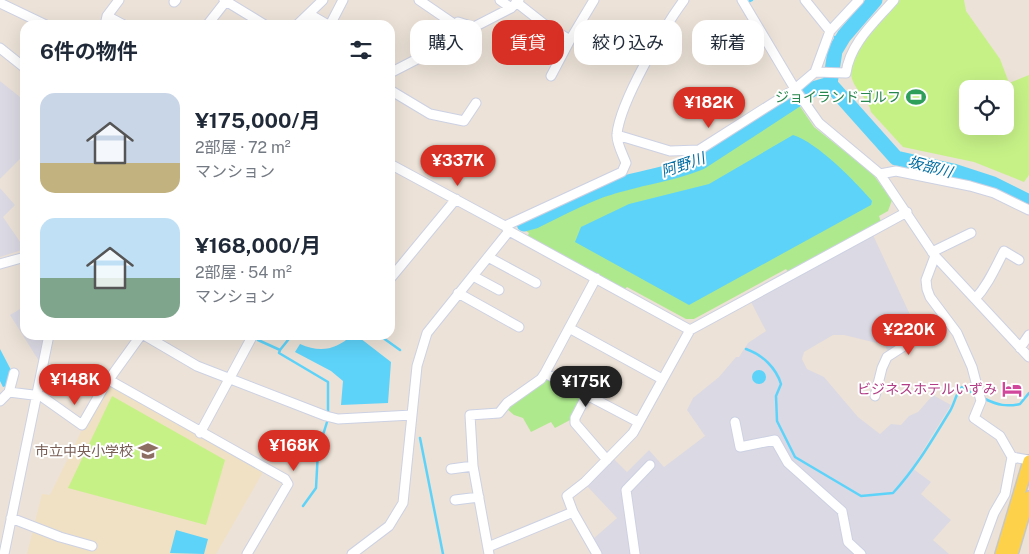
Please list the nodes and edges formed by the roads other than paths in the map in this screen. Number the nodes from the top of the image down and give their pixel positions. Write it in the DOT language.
graph roads {
  1 [pos="119,0"];
  2 [pos="323,0"];
  3 [pos="343,0"];
  4 [pos="420,0"];
  5 [pos="500,0"];
  6 [pos="594,0"];
  7 [pos="684,0"];
  8 [pos="742,0"];
  9 [pos="805,0"];
  10 [pos="859,0"];
  11 [pos="894,0"];
  12 [pos="225,1"];
  13 [pos="0,3"];
  14 [pos="515,3"];
  15 [pos="309,14"];
  16 [pos="36,20"];
  17 [pos="107,20"];
  18 [pos="211,20"];
  19 [pos="257,20"];
  20 [pos="302,20"];
  21 [pos="320,20"];
  22 [pos="332,20"];
  23 [pos="448,20"];
  24 [pos="482,22"];
  25 [pos="830,32"];
  26 [pos="570,40"];
  27 [pos="0,48"];
  28 [pos="410,63"];
  29 [pos="20,64"];
  30 [pos="395,70"];
  31 [pos="815,72"];
  32 [pos="551,76"];
  33 [pos="795,90"];
  34 [pos="395,93"];
  35 [pos="476,103"];
  36 [pos="617,135"];
  37 [pos="395,167"];
  38 [pos="880,174"];
  39 [pos="456,199"];
  40 [pos="1029,210"];
  41 [pos="907,212"];
  42 [pos="507,229"];
  43 [pos="971,233"];
  44 [pos="934,254"];
  45 [pos="488,257"];
  46 [pos="20,258"];
  47 [pos="1019,260"];
  48 [pos="0,264"];
  49 [pos="395,273"];
  50 [pos="473,276"];
  51 [pos="596,278"];
  52 [pos="536,283"];
  53 [pos="499,290"];
  54 [pos="458,293"];
  55 [pos="975,299"];
  56 [pos="946,319"];
  57 [pos="519,327"];
  58 [pos="569,328"];
  59 [pos="690,330"];
  60 [pos="1029,335"];
  61 [pos="48,340"];
  62 [pos="139,340"];
  63 [pos="152,340"];
  64 [pos="250,340"];
  65 [pos="1020,348"];
  66 [pos="1029,357"];
  67 [pos="545,373"];
  68 [pos="14,374"];
  69 [pos="230,378"];
  70 [pos="662,379"];
  71 [pos="109,380"];
  72 [pos="9,392"];
  73 [pos="587,395"];
  74 [pos="35,396"];
  75 [pos="876,396"];
  76 [pos="0,401"];
  77 [pos="412,415"];
  78 [pos="638,422"];
  79 [pos="735,422"];
  80 [pos="200,433"];
  81 [pos="1012,457"];
  82 [pos="607,460"];
  83 [pos="1029,460"];
  84 [pos="650,465"];
  85 [pos="473,466"];
  86 [pos="451,469"];
  87 [pos="479,497"];
  88 [pos="1029,497"];
  89 [pos="455,500"];
  90 [pos="1028,509"];
  91 [pos="573,512"];
  92 [pos="11,518"];
  93 [pos="92,546"];
  94 [pos="3,550"];
  95 [pos="488,550"];
  96 [pos="247,554"];
  97 [pos="352,554"];
  98 [pos="597,554"];
  99 [pos="635,554"];
  100 [pos="861,554"];
  101 [pos="979,554"];
  102 [pos="1000,554"];
  103 [pos="1012,554"];
  1 -- 17 [label="street"];
  2 -- 15 [label="street"];
  3 -- 22 [label="street"];
  4 -- 23 [label="street"];
  5 -- 14 [label="street"];
  6 -- 26 [label="street"];
  7 -- 36 [label="street"];
  8 -- 33 [label="street"];
  9 -- 25 [label="street"];
  10 -- 25 [label="street"];
  11 -- 31 [label="street"];
  12 -- 18 [label="street"];
  12 -- 19 [label="street"];
  13 -- 16 [label="street"];
  14 -- 24 [label="street"];
  14 -- 26 [label="street"];
  15 -- 20 [label="street"];
  15 -- 21 [label="street"];
  25 -- 31 [label="street"];
  26 -- 32 [label="street"];
  27 -- 29 [label="street"];
  28 -- 30 [label="street"];
  31 -- 33 [label="street"];
  33 -- 36 [label="street"];
  33 -- 38 [label="street"];
  34 -- 35 [label="street"];
  36 -- 42 [label="street"];
  37 -- 39 [label="street"];
  38 -- 40 [label="street"];
  38 -- 41 [label="street"];
  39 -- 42 [label="street"];
  39 -- 49 [label="street"];
  41 -- 44 [label="street"];
  41 -- 59 [label="street"];
  42 -- 45 [label="street"];
  42 -- 51 [label="street"];
  43 -- 44 [label="street"];
  44 -- 55 [label="street"];
  44 -- 56 [label="street"];
  45 -- 50 [label="street"];
  45 -- 52 [label="street"];
  46 -- 48 [label="street"];
  47 -- 55 [label="street"];
  50 -- 53 [label="street"];
  50 -- 54 [label="street"];
  51 -- 58 [label="street"];
  51 -- 59 [label="street"];
  54 -- 57 [label="street"];
  54 -- 77 [label="street"];
  55 -- 65 [label="street"];
  56 -- 75 [label="street"];
  56 -- 81 [label="street"];
  58 -- 67 [label="street"];
  58 -- 70 [label="street"];
  59 -- 70 [label="street"];
  60 -- 65 [label="street"];
  61 -- 74 [label="street"];
  62 -- 71 [label="street"];
  63 -- 69 [label="street"];
  64 -- 69 [label="street"];
  65 -- 66 [label="street"];
  67 -- 73 [label="street"];
  67 -- 85 [label="street"];
  68 -- 72 [label="street"];
  69 -- 77 [label="street"];
  69 -- 80 [label="street"];
  70 -- 78 [label="street"];
  71 -- 74 [label="street"];
  71 -- 80 [label="street"];
  72 -- 74 [label="street"];
  72 -- 76 [label="street"];
  73 -- 78 [label="street"];
  73 -- 82 [label="street"];
  74 -- 92 [label="street"];
  77 -- 97 [label="street"];
  78 -- 82 [label="street"];
  79 -- 100 [label="street"];
  80 -- 96 [label="street"];
  81 -- 83 [label="street"];
  81 -- 101 [label="street"];
  82 -- 91 [label="street"];
  83 -- 102 [label="main road"];
  84 -- 99 [label="street"];
  85 -- 86 [label="street"];
  85 -- 87 [label="street"];
  87 -- 89 [label="street"];
  87 -- 95 [label="street"];
  88 -- 90 [label="main road"];
  90 -- 103 [label="main road"];
  91 -- 95 [label="street"];
  91 -- 98 [label="street"];
  92 -- 93 [label="street"];
  92 -- 94 [label="street"];
}
